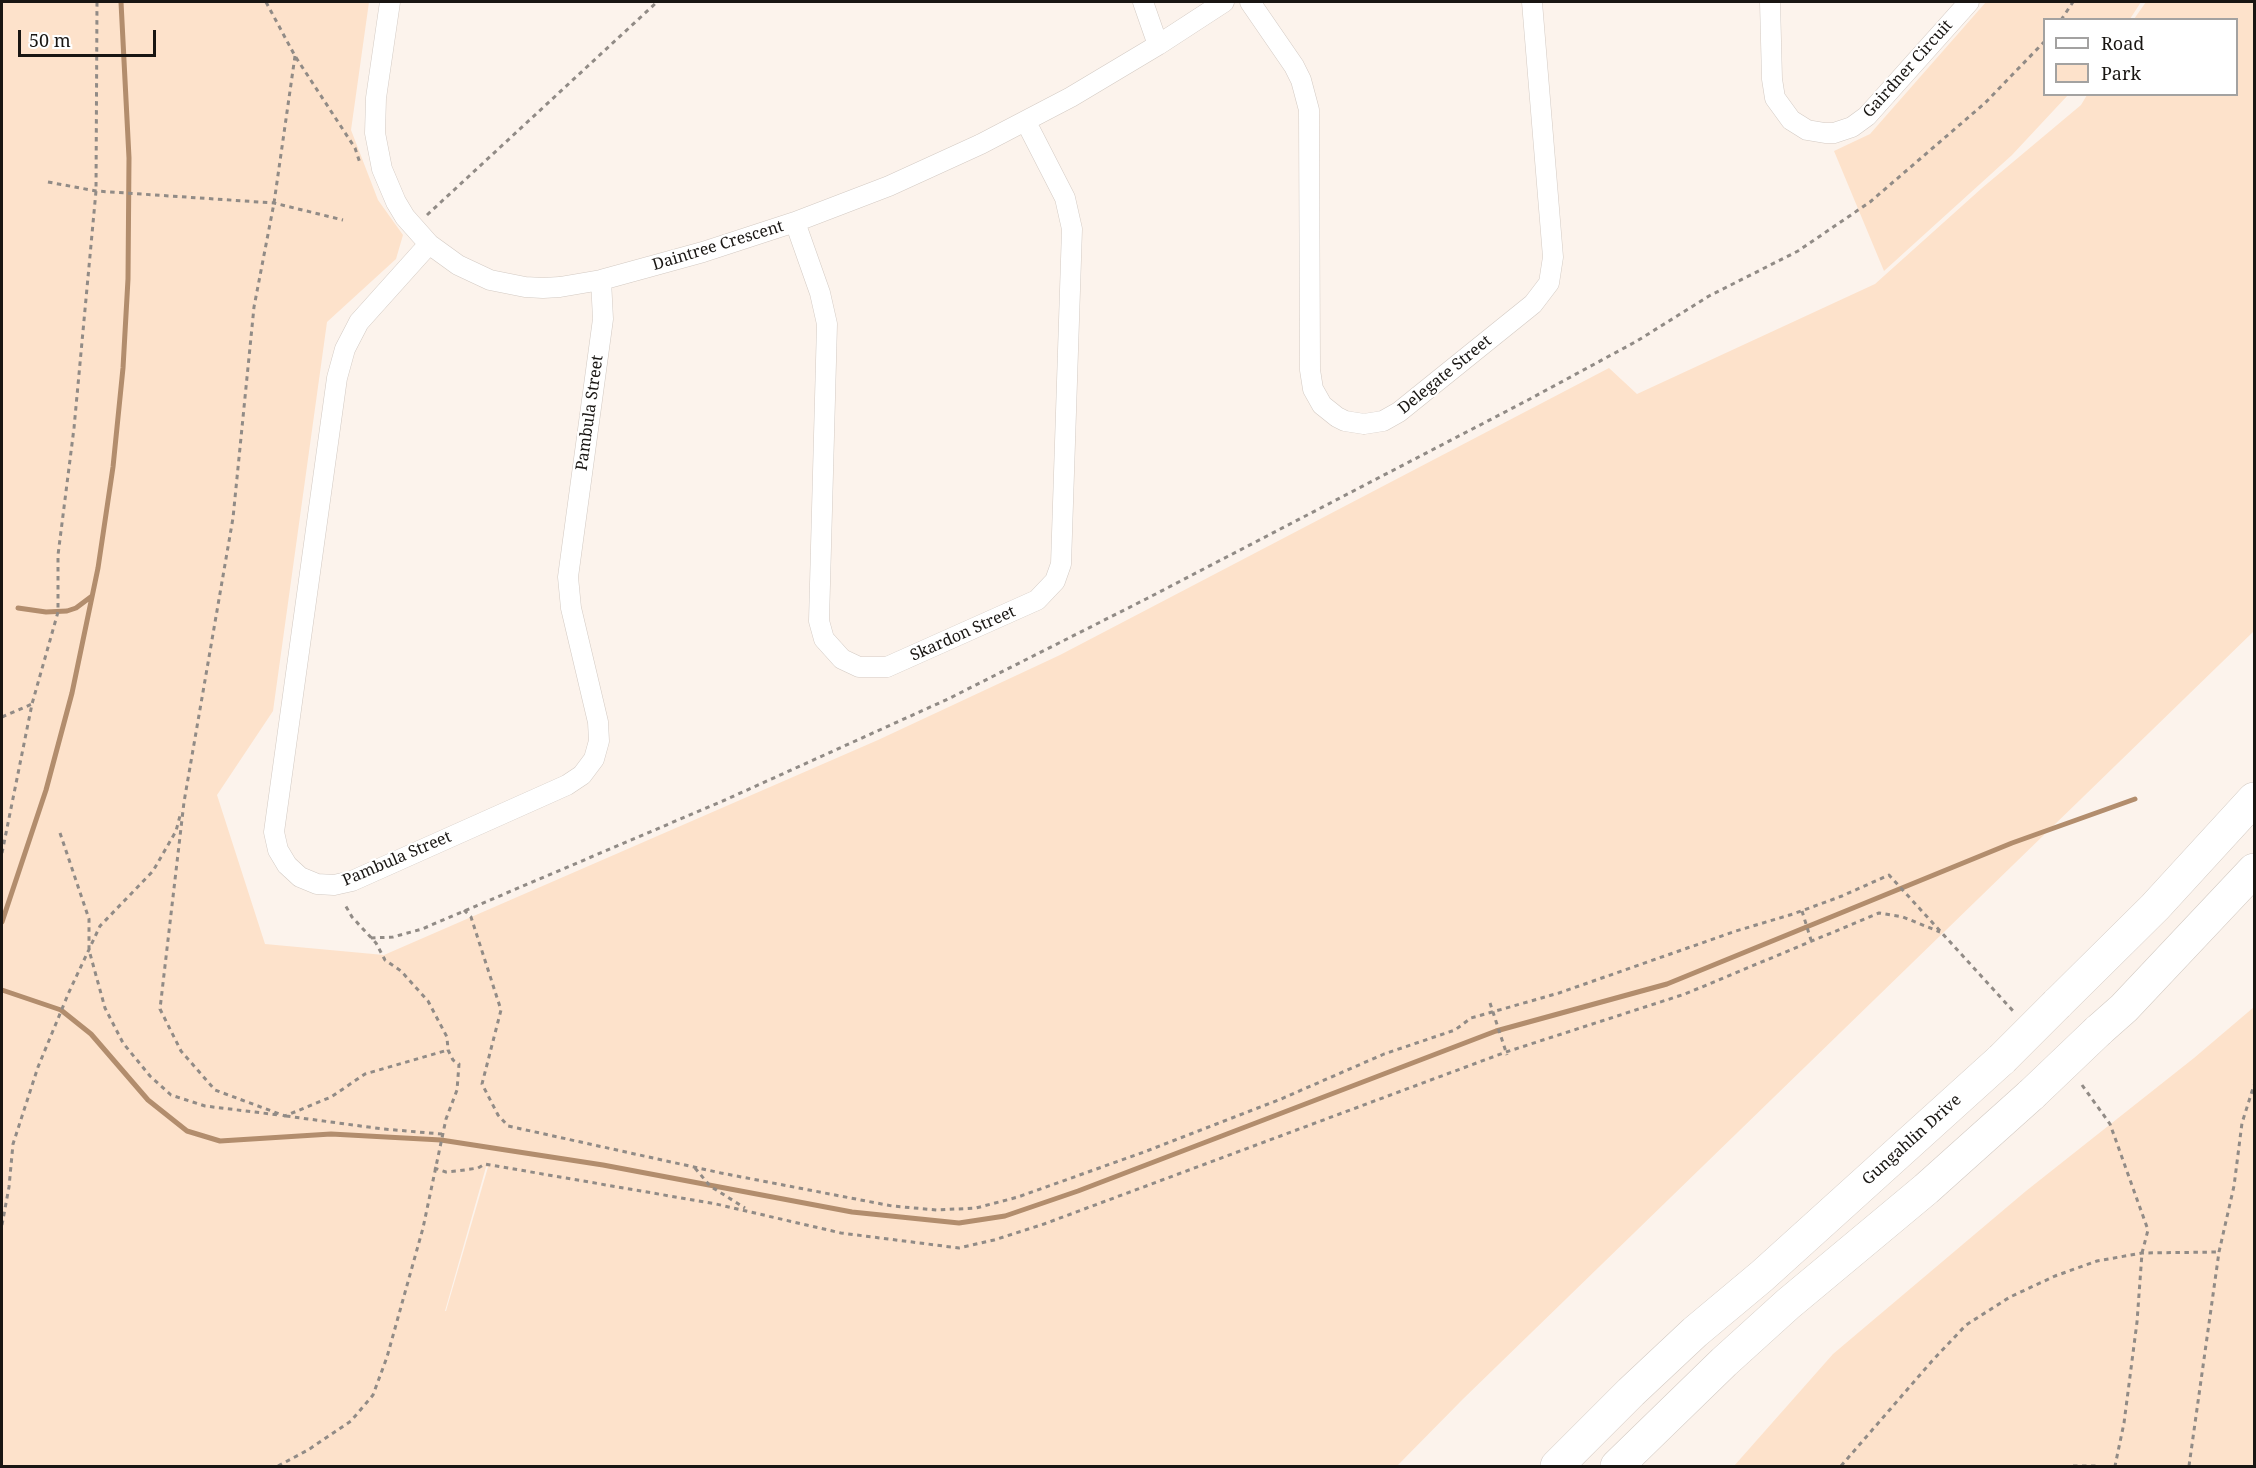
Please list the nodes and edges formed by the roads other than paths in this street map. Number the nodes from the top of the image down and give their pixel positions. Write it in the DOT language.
graph roads {
  1 [pos="390,2"];
  2 [pos="1143,2"];
  3 [pos="1224,2"];
  4 [pos="1250,2"];
  5 [pos="1533,2"];
  6 [pos="1770,2"];
  7 [pos="1968,2"];
  8 [pos="1158,45"];
  9 [pos="1026,122"];
  10 [pos="795,222"];
  11 [pos="429,244"];
  12 [pos="601,280"];
  13 [pos="2254,799"];
  14 [pos="2254,870"];
  15 [pos="1557,1467"];
  16 [pos="1617,1467"];
  1 -- 11 [label="street, Daintree Crescent"];
  2 -- 8 [label="street"];
  3 -- 8 [label="street, Daintree Crescent"];
  4 -- 5 [label="street, Delegate Street"];
  6 -- 7 [label="street, Gairdner Circuit"];
  8 -- 9 [label="street, Daintree Crescent"];
  9 -- 10 [label="street, Daintree Crescent"];
  9 -- 10 [label="street, Skardon Street"];
  10 -- 12 [label="street, Daintree Crescent"];
  11 -- 12 [label="street, Daintree Crescent"];
  11 -- 12 [label="street, Pambula Street"];
  13 -- 15 [label="highway, Gungahlin Drive, bridge"];
  14 -- 16 [label="highway, bridge"];
}
